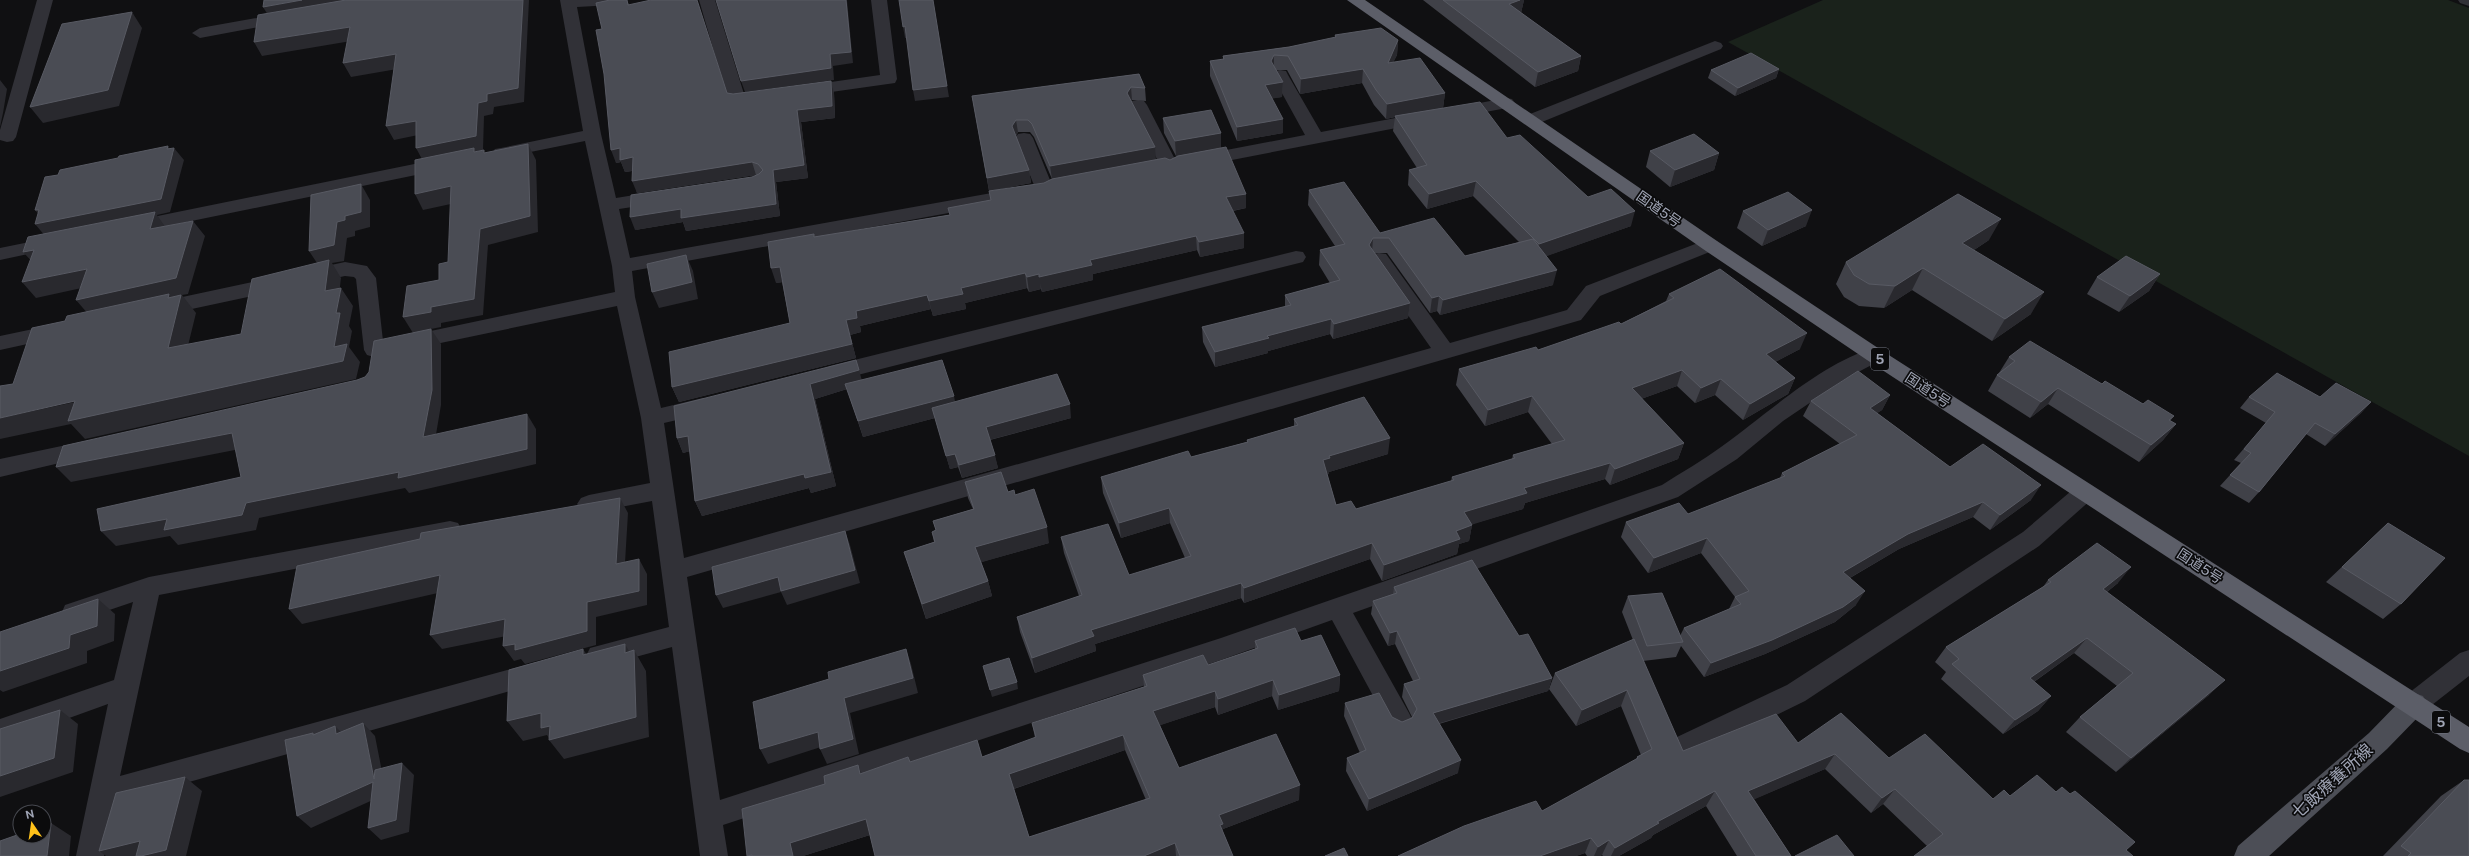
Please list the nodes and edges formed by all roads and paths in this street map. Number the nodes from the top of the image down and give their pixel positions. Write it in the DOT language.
graph roads {
  1 [pos="45,0"];
  2 [pos="613,0"];
  3 [pos="707,0"];
  4 [pos="879,0"];
  5 [pos="1355,0"];
  6 [pos="568,2"];
  7 [pos="302,15"];
  8 [pos="200,33"];
  9 [pos="1715,46"];
  10 [pos="1280,75"];
  11 [pos="1506,103"];
  12 [pos="1138,105"];
  13 [pos="1531,120"];
  14 [pos="592,134"];
  15 [pos="7,137"];
  16 [pos="1024,138"];
  17 [pos="1316,138"];
  18 [pos="483,156"];
  19 [pos="460,161"];
  20 [pos="679,194"];
  21 [pos="609,205"];
  22 [pos="117,230"];
  23 [pos="70,240"];
  24 [pos="1710,245"];
  25 [pos="0,254"];
  26 [pos="1296,257"];
  27 [pos="1379,259"];
  28 [pos="622,266"];
  29 [pos="625,297"];
  30 [pos="138,314"];
  31 [pos="77,327"];
  32 [pos="0,344"];
  33 [pos="374,350"];
  34 [pos="1445,352"];
  35 [pos="1874,355"];
  36 [pos="370,372"];
  37 [pos="815,378"];
  38 [pos="722,401"];
  39 [pos="652,418"];
  40 [pos="107,444"];
  41 [pos="0,468"];
  42 [pos="662,490"];
  43 [pos="2085,492"];
  44 [pos="569,508"];
  45 [pos="476,525"];
  46 [pos="673,571"];
  47 [pos="149,587"];
  48 [pos="1338,608"];
  49 [pos="52,619"];
  50 [pos="681,634"];
  51 [pos="2469,661"];
  52 [pos="125,687"];
  53 [pos="2414,704"];
  54 [pos="1400,721"];
  55 [pos="0,731"];
  56 [pos="2469,741"];
  57 [pos="1686,746"];
  58 [pos="104,793"];
  59 [pos="710,816"];
  60 [pos="90,856"];
  61 [pos="714,856"];
  62 [pos="2248,856"];
  1 -- 15 [label="street"];
  2 -- 6 [label="street"];
  3 -- 4 [label="street"];
  5 -- 11 [label="highway, 国道5号 / 5"];
  6 -- 14 [label="street"];
  7 -- 8 [label="street"];
  9 -- 13 [label="street"];
  10 -- 17 [label="street"];
  11 -- 13 [label="highway, 国道5号 / 5"];
  11 -- 17 [label="street"];
  12 -- 17 [label="street"];
  13 -- 24 [label="highway, 国道5号 / 5"];
  14 -- 18 [label="street"];
  14 -- 21 [label="street"];
  16 -- 28 [label="street"];
  19 -- 22 [label="street"];
  20 -- 21 [label="street"];
  21 -- 28 [label="street"];
  23 -- 25 [label="street"];
  24 -- 34 [label="street"];
  24 -- 35 [label="highway, 国道5号 / 5"];
  26 -- 37 [label="street"];
  27 -- 34 [label="street"];
  28 -- 29 [label="street"];
  29 -- 33 [label="street"];
  29 -- 39 [label="street"];
  30 -- 33 [label="street"];
  31 -- 32 [label="street"];
  33 -- 36 [label="street"];
  34 -- 46 [label="street"];
  35 -- 43 [label="highway, 国道5号 / 5"];
  35 -- 48 [label="street"];
  38 -- 39 [label="street"];
  39 -- 42 [label="street"];
  40 -- 41 [label="street"];
  42 -- 44 [label="street"];
  42 -- 46 [label="street"];
  43 -- 53 [label="highway, 国道5号 / 5"];
  43 -- 57 [label="street"];
  45 -- 47 [label="street"];
  46 -- 50 [label="street"];
  47 -- 49 [label="street"];
  47 -- 52 [label="street"];
  48 -- 54 [label="street"];
  48 -- 59 [label="street"];
  50 -- 58 [label="street"];
  50 -- 59 [label="street"];
  51 -- 53 [label="street"];
  52 -- 55 [label="street"];
  52 -- 58 [label="street"];
  53 -- 56 [label="highway, 国道5号 / 5"];
  53 -- 62 [label="main road, 七飯療養所線"];
  58 -- 60 [label="street"];
  59 -- 61 [label="street"];
}
